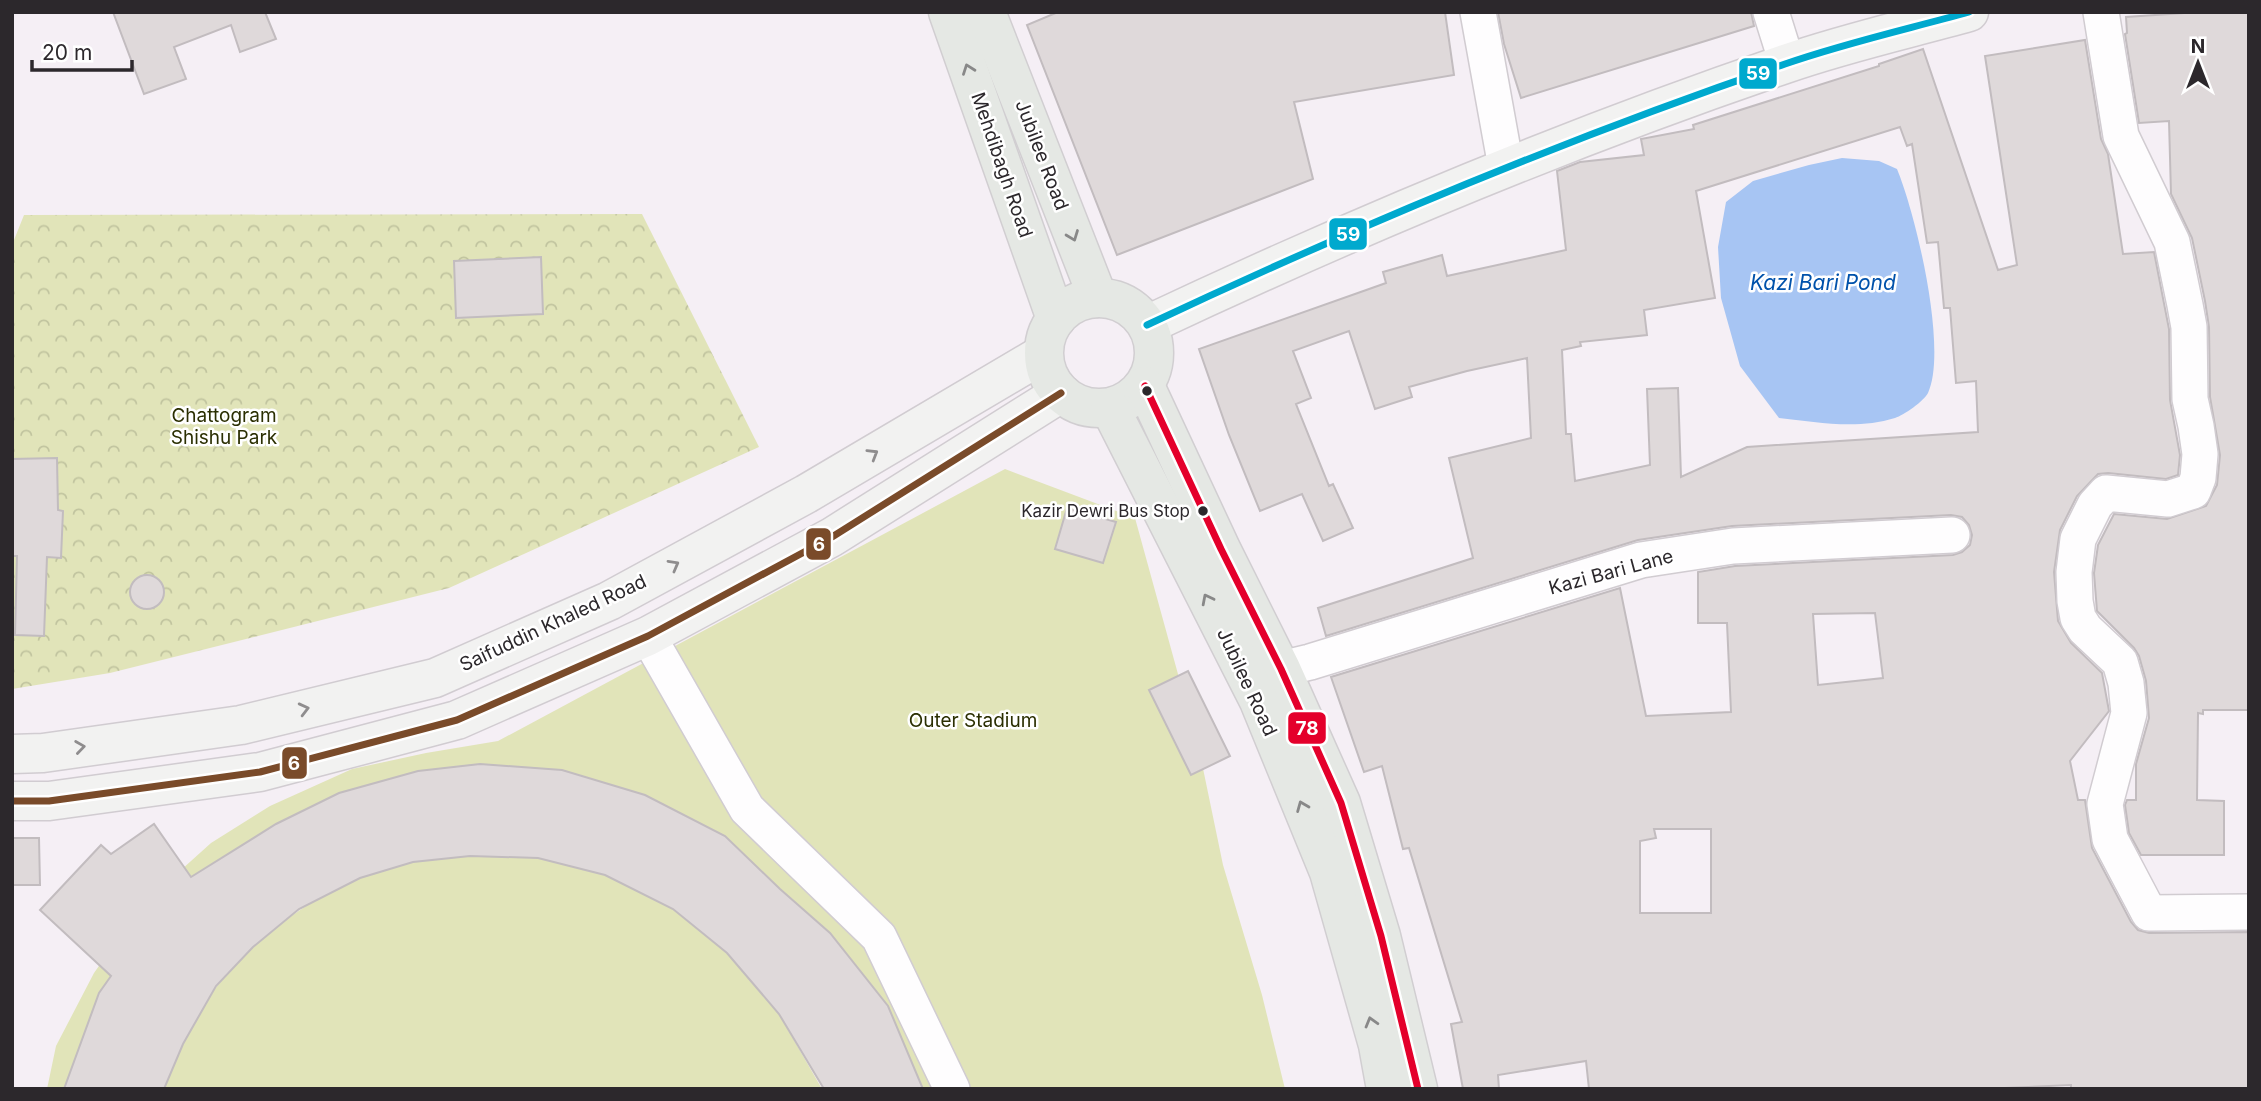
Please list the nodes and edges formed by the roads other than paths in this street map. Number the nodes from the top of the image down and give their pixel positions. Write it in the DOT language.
graph roads {
  1 [pos="948,12"];
  2 [pos="986,12"];
  3 [pos="1478,12"];
  4 [pos="1771,12"];
  5 [pos="1969,12"];
  6 [pos="2101,12"];
  7 [pos="1787,63"];
  8 [pos="1506,167"];
  9 [pos="1098,298"];
  10 [pos="1147,325"];
  11 [pos="1049,336"];
  12 [pos="1145,386"];
  13 [pos="1061,393"];
  14 [pos="1110,408"];
  15 [pos="1952,536"];
  16 [pos="648,636"];
  17 [pos="1281,669"];
  18 [pos="12,754"];
  19 [pos="12,801"];
  20 [pos="2249,912"];
  21 [pos="952,1089"];
  22 [pos="1386,1089"];
  23 [pos="1418,1089"];
  11 -- 1 [label="main road, Mehdibagh Road, one-way"];
  2 -- 9 [label="main road, Jubilee Road, one-way"];
  3 -- 8 [label="street"];
  4 -- 7 [label="street"];
  5 -- 7 [label="main road"];
  6 -- 20 [label="street"];
  7 -- 8 [label="main road"];
  8 -- 10 [label="main road"];
  9 -- 10 [label="main road"];
  9 -- 11 [label="main road"];
  10 -- 12 [label="main road"];
  11 -- 13 [label="main road"];
  18 -- 11 [label="main road, Saifuddin Khaled Road, one-way"];
  12 -- 14 [label="main road"];
  12 -- 17 [label="main road"];
  13 -- 14 [label="main road"];
  13 -- 16 [label="main road"];
  22 -- 14 [label="main road, Jubilee Road, one-way"];
  15 -- 17 [label="street, Kazi Bari Lane"];
  16 -- 19 [label="main road"];
  16 -- 21 [label="street"];
  17 -- 23 [label="main road"];
}
